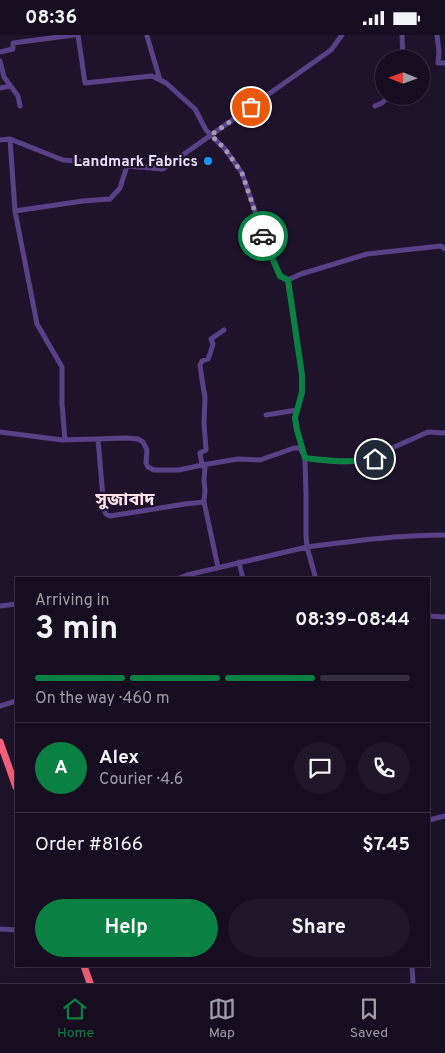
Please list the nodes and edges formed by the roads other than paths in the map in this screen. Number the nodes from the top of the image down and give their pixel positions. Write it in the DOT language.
graph roads {
  1 [pos="74,35"];
  2 [pos="78,35"];
  3 [pos="342,35"];
  4 [pos="402,35"];
  5 [pos="437,35"];
  6 [pos="147,36"];
  7 [pos="403,50"];
  8 [pos="0,53"];
  9 [pos="0,61"];
  10 [pos="445,63"];
  11 [pos="160,80"];
  12 [pos="10,86"];
  13 [pos="0,88"];
  14 [pos="20,106"];
  15 [pos="211,135"];
  16 [pos="10,139"];
  17 [pos="0,140"];
  18 [pos="127,166"];
  19 [pos="15,211"];
  20 [pos="445,249"];
  21 [pos="288,280"];
  22 [pos="224,330"];
  23 [pos="297,410"];
  24 [pos="266,415"];
  25 [pos="0,432"];
  26 [pos="445,433"];
  27 [pos="98,439"];
  28 [pos="65,440"];
  29 [pos="305,458"];
  30 [pos="202,465"];
  31 [pos="204,502"];
  32 [pos="445,535"];
  33 [pos="308,547"];
  34 [pos="240,562"];
  35 [pos="218,567"];
  36 [pos="182,577"];
  37 [pos="243,577"];
  38 [pos="316,577"];
  39 [pos="15,604"];
  40 [pos="0,606"];
  41 [pos="430,616"];
  42 [pos="445,617"];
  43 [pos="15,701"];
  44 [pos="0,706"];
  45 [pos="0,742"];
  46 [pos="15,784"];
  47 [pos="445,816"];
  48 [pos="430,820"];
  49 [pos="0,929"];
  50 [pos="15,930"];
  51 [pos="84,967"];
  52 [pos="412,967"];
  53 [pos="90,983"];
  54 [pos="413,983"];
  1 -- 8 [label="street"];
  2 -- 11 [label="street"];
  3 -- 15 [label="street"];
  4 -- 7 [label="street"];
  5 -- 10 [label="street"];
  6 -- 11 [label="street"];
  9 -- 12 [label="street"];
  11 -- 15 [label="street"];
  12 -- 13 [label="street"];
  12 -- 14 [label="street"];
  15 -- 18 [label="street"];
  15 -- 21 [label="street"];
  16 -- 17 [label="street"];
  16 -- 18 [label="street"];
  16 -- 19 [label="street"];
  18 -- 19 [label="street"];
  19 -- 28 [label="street"];
  20 -- 21 [label="street"];
  21 -- 23 [label="street"];
  22 -- 30 [label="street"];
  23 -- 24 [label="street"];
  23 -- 29 [label="street"];
  25 -- 28 [label="street"];
  26 -- 29 [label="street"];
  27 -- 28 [label="street"];
  27 -- 30 [label="street"];
  27 -- 31 [label="street"];
  29 -- 30 [label="street"];
  29 -- 33 [label="street"];
  30 -- 31 [label="street"];
  31 -- 35 [label="street"];
  32 -- 33 [label="street"];
  33 -- 34 [label="street"];
  33 -- 38 [label="street"];
  34 -- 35 [label="street"];
  34 -- 37 [label="street"];
  35 -- 36 [label="street"];
  39 -- 40 [label="street"];
  41 -- 42 [label="street"];
  43 -- 44 [label="street"];
  45 -- 46 [label="highway"];
  47 -- 48 [label="street"];
  49 -- 50 [label="street"];
  51 -- 53 [label="highway"];
  52 -- 54 [label="street"];
}
